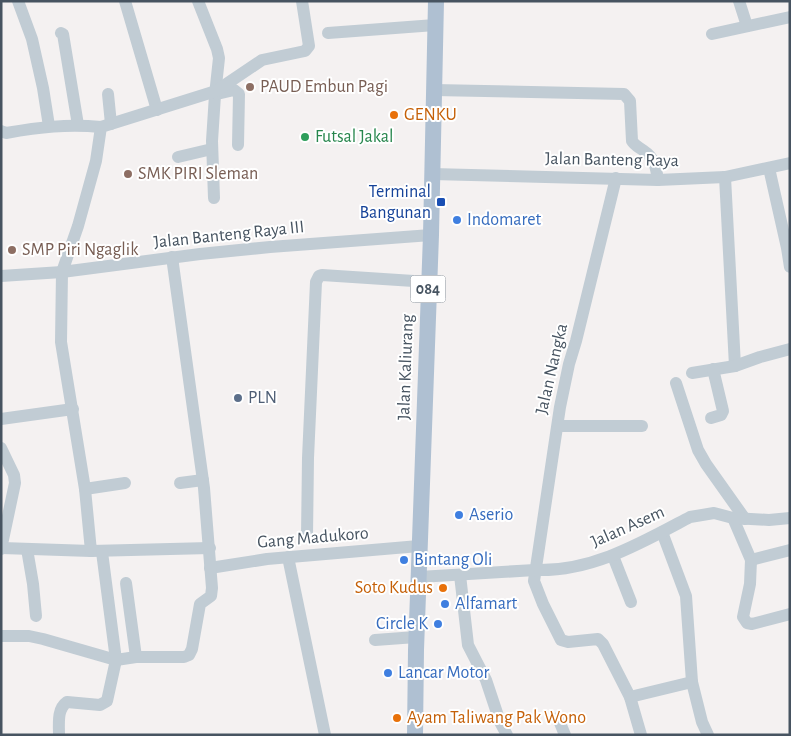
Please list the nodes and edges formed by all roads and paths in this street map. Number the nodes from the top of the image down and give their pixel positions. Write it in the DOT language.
graph roads {
  1 [pos="18,1"];
  2 [pos="125,1"];
  3 [pos="198,1"];
  4 [pos="302,1"];
  5 [pos="436,1"];
  6 [pos="739,1"];
  7 [pos="790,17"];
  8 [pos="435,25"];
  9 [pos="747,26"];
  10 [pos="61,33"];
  11 [pos="328,33"];
  12 [pos="712,34"];
  13 [pos="434,90"];
  14 [pos="215,93"];
  15 [pos="108,94"];
  16 [pos="157,110"];
  17 [pos="78,125"];
  18 [pos="49,126"];
  19 [pos="106,126"];
  20 [pos="1,131"];
  21 [pos="238,145"];
  22 [pos="212,149"];
  23 [pos="178,157"];
  24 [pos="790,163"];
  25 [pos="769,168"];
  26 [pos="432,174"];
  27 [pos="726,177"];
  28 [pos="616,178"];
  29 [pos="658,180"];
  30 [pos="214,198"];
  31 [pos="784,205"];
  32 [pos="431,235"];
  33 [pos="172,257"];
  34 [pos="790,267"];
  35 [pos="62,272"];
  36 [pos="1,276"];
  37 [pos="429,282"];
  38 [pos="790,349"];
  39 [pos="735,366"];
  40 [pos="713,369"];
  41 [pos="692,373"];
  42 [pos="676,383"];
  43 [pos="72,409"];
  44 [pos="711,418"];
  45 [pos="1,419"];
  46 [pos="558,426"];
  47 [pos="642,426"];
  48 [pos="1,448"];
  49 [pos="203,480"];
  50 [pos="125,483"];
  51 [pos="180,483"];
  52 [pos="85,488"];
  53 [pos="729,516"];
  54 [pos="789,521"];
  55 [pos="662,532"];
  56 [pos="307,536"];
  57 [pos="419,546"];
  58 [pos="2,548"];
  59 [pos="210,548"];
  60 [pos="27,549"];
  61 [pos="790,550"];
  62 [pos="97,552"];
  63 [pos="613,556"];
  64 [pos="288,557"];
  65 [pos="751,560"];
  66 [pos="210,568"];
  67 [pos="536,570"];
  68 [pos="460,574"];
  69 [pos="419,577"];
  70 [pos="126,583"];
  71 [pos="631,602"];
  72 [pos="790,614"];
  73 [pos="36,616"];
  74 [pos="1,636"];
  75 [pos="416,637"];
  76 [pos="375,640"];
  77 [pos="136,658"];
  78 [pos="116,660"];
  79 [pos="692,682"];
  80 [pos="630,697"];
  81 [pos="558,718"];
  82 [pos="59,735"];
  83 [pos="325,735"];
  84 [pos="415,735"];
  85 [pos="507,735"];
  86 [pos="566,735"];
  87 [pos="641,735"];
  88 [pos="708,735"];
  1 -- 18 [label="street"];
  2 -- 16 [label="street"];
  3 -- 14 [label="street"];
  4 -- 14 [label="street"];
  5 -- 8 [label="main road, Jalan Kaliurang / 084"];
  6 -- 9 [label="street"];
  7 -- 9 [label="street"];
  8 -- 11 [label="street"];
  8 -- 13 [label="main road, Jalan Kaliurang / 084"];
  9 -- 12 [label="street"];
  10 -- 17 [label="street"];
  13 -- 26 [label="main road, Jalan Kaliurang / 084"];
  13 -- 29 [label="street"];
  14 -- 16 [label="street"];
  14 -- 21 [label="street"];
  14 -- 22 [label="street"];
  15 -- 19 [label="street"];
  16 -- 19 [label="street"];
  17 -- 18 [label="street"];
  17 -- 19 [label="street"];
  18 -- 20 [label="street"];
  19 -- 35 [label="street"];
  22 -- 23 [label="street"];
  22 -- 30 [label="street"];
  24 -- 25 [label="street, Jalan Banteng Raya"];
  25 -- 27 [label="street, Jalan Banteng Raya"];
  25 -- 31 [label="street"];
  26 -- 28 [label="street, Jalan Banteng Raya"];
  26 -- 32 [label="main road, Jalan Kaliurang / 084"];
  27 -- 29 [label="street, Jalan Banteng Raya"];
  27 -- 39 [label="street"];
  28 -- 29 [label="street, Jalan Banteng Raya"];
  28 -- 46 [label="street, Jalan Nangka"];
  31 -- 34 [label="street"];
  32 -- 33 [label="street, Jalan Banteng Raya III"];
  32 -- 37 [label="main road, Jalan Kaliurang / 084"];
  33 -- 35 [label="street, Jalan Banteng Raya III"];
  33 -- 49 [label="street"];
  35 -- 36 [label="street, Jalan Banteng Raya III"];
  35 -- 43 [label="street"];
  37 -- 56 [label="street"];
  37 -- 57 [label="main road, Jalan Kaliurang / 084"];
  38 -- 39 [label="street"];
  39 -- 40 [label="street"];
  40 -- 41 [label="street"];
  40 -- 44 [label="street"];
  42 -- 53 [label="street"];
  43 -- 45 [label="street"];
  43 -- 52 [label="street"];
  46 -- 47 [label="street"];
  46 -- 67 [label="street, Jalan Nangka"];
  48 -- 58 [label="street"];
  49 -- 51 [label="street"];
  49 -- 59 [label="street"];
  50 -- 52 [label="street"];
  52 -- 62 [label="street"];
  53 -- 54 [label="street, Jalan Asem"];
  53 -- 55 [label="street, Jalan Asem"];
  53 -- 65 [label="street"];
  55 -- 63 [label="street, Jalan Asem"];
  55 -- 79 [label="street"];
  57 -- 64 [label="street, Gang Madukoro"];
  57 -- 69 [label="main road, Jalan Kaliurang / 084"];
  58 -- 60 [label="street"];
  59 -- 62 [label="street"];
  59 -- 66 [label="street"];
  60 -- 62 [label="street"];
  60 -- 73 [label="street"];
  61 -- 65 [label="street"];
  62 -- 78 [label="street"];
  63 -- 67 [label="street, Jalan Asem"];
  63 -- 71 [label="street"];
  64 -- 66 [label="street, Gang Madukoro"];
  64 -- 83 [label="street"];
  65 -- 72 [label="street"];
  66 -- 77 [label="street"];
  67 -- 68 [label="street, Jalan Asem"];
  67 -- 80 [label="street, Jalan Nangka"];
  68 -- 69 [label="street, Jalan Asem"];
  68 -- 85 [label="street"];
  69 -- 75 [label="main road, Jalan Kaliurang / 084"];
  70 -- 77 [label="street"];
  74 -- 78 [label="street"];
  75 -- 76 [label="street"];
  75 -- 84 [label="main road, Jalan Kaliurang / 084"];
  77 -- 78 [label="street"];
  78 -- 82 [label="street"];
  79 -- 80 [label="street"];
  79 -- 88 [label="street"];
  80 -- 87 [label="street"];
  81 -- 86 [label="street"];
}
